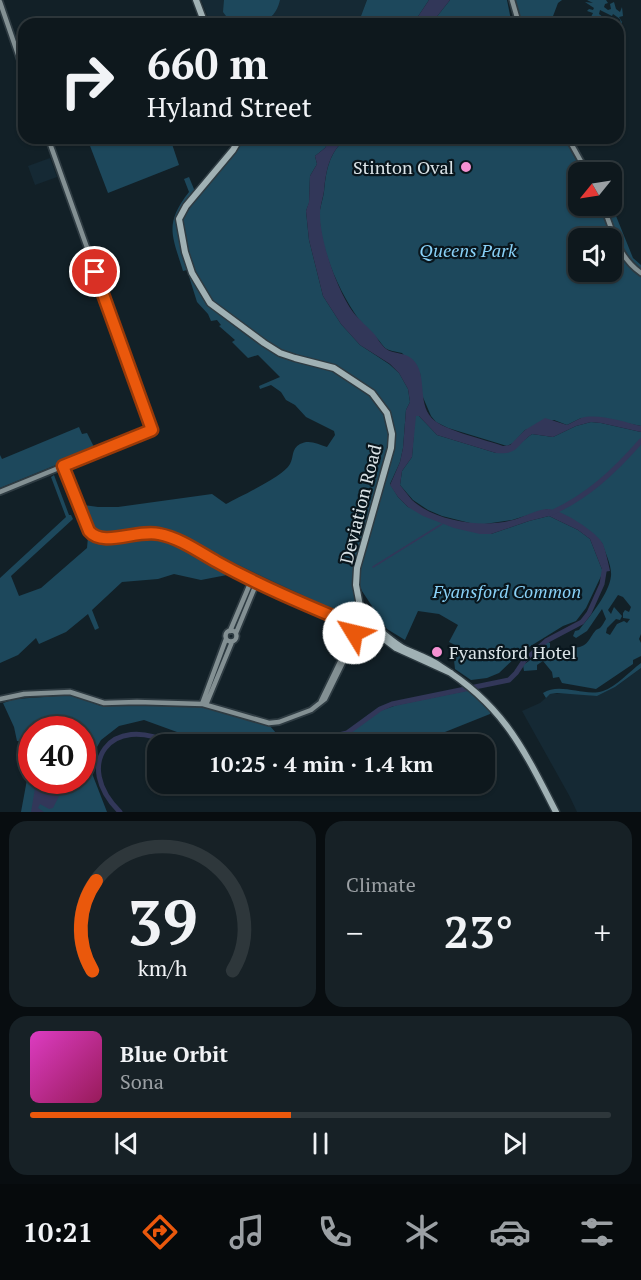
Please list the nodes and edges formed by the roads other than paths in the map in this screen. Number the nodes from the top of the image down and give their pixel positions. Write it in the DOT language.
graph roads {
  1 [pos="196,0"];
  2 [pos="512,0"];
  3 [pos="0,5"];
  4 [pos="203,18"];
  5 [pos="517,18"];
  6 [pos="18,55"];
  7 [pos="50,144"];
  8 [pos="236,144"];
  9 [pos="571,144"];
  10 [pos="581,162"];
  11 [pos="607,216"];
  12 [pos="641,273"];
  13 [pos="63,466"];
  14 [pos="0,492"];
  15 [pos="202,553"];
  16 [pos="357,577"];
  17 [pos="254,579"];
  18 [pos="356,616"];
  19 [pos="366,618"];
  20 [pos="354,626"];
  21 [pos="363,629"];
  22 [pos="230,631"];
  23 [pos="236,633"];
  24 [pos="226,639"];
  25 [pos="232,642"];
  26 [pos="402,649"];
  27 [pos="336,672"];
  28 [pos="0,699"];
  29 [pos="204,703"];
  30 [pos="556,812"];
  1 -- 4 [label="main road"];
  2 -- 5 [label="street"];
  3 -- 6 [label="street"];
  7 -- 13 [label="street"];
  8 -- 16 [label="main road, Deviation Road"];
  9 -- 10 [label="street"];
  11 -- 12 [label="street"];
  13 -- 14 [label="street"];
  13 -- 15 [label="street"];
  15 -- 17 [label="street"];
  15 -- 17 [label="street"];
  16 -- 18 [label="main road, Deviation Road"];
  16 -- 19 [label="main road, Deviation Road"];
  17 -- 18 [label="street"];
  17 -- 20 [label="street"];
  17 -- 22 [label="street"];
  17 -- 23 [label="street"];
  18 -- 19 [label="main road"];
  18 -- 20 [label="main road"];
  19 -- 21 [label="main road"];
  19 -- 26 [label="main road"];
  20 -- 21 [label="main road"];
  20 -- 27 [label="street"];
  21 -- 26 [label="main road"];
  21 -- 27 [label="street"];
  22 -- 23 [label="street"];
  22 -- 24 [label="street"];
  23 -- 25 [label="street"];
  24 -- 25 [label="street"];
  24 -- 29 [label="street"];
  25 -- 29 [label="street"];
  26 -- 30 [label="main road"];
  27 -- 29 [label="street"];
  28 -- 29 [label="street"];
}
